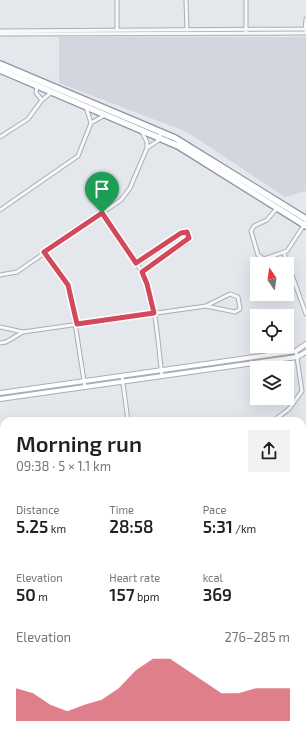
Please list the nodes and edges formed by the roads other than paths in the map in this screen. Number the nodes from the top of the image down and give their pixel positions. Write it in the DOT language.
graph roads {
  1 [pos="117,0"];
  2 [pos="186,0"];
  3 [pos="246,0"];
  4 [pos="306,19"];
  5 [pos="246,29"];
  6 [pos="306,29"];
  7 [pos="187,30"];
  8 [pos="0,31"];
  9 [pos="117,32"];
  10 [pos="18,33"];
  11 [pos="0,34"];
  12 [pos="187,34"];
  13 [pos="246,34"];
  14 [pos="306,34"];
  15 [pos="0,64"];
  16 [pos="0,70"];
  17 [pos="38,83"];
  18 [pos="54,89"];
  19 [pos="42,100"];
  20 [pos="88,104"];
  21 [pos="104,107"];
  22 [pos="105,114"];
  23 [pos="91,123"];
  24 [pos="142,123"];
  25 [pos="141,129"];
  26 [pos="160,134"];
  27 [pos="0,137"];
  28 [pos="147,148"];
  29 [pos="263,196"];
  30 [pos="281,204"];
  31 [pos="277,209"];
  32 [pos="0,210"];
  33 [pos="102,213"];
  34 [pos="305,223"];
  35 [pos="44,252"];
  36 [pos="284,253"];
  37 [pos="136,263"];
  38 [pos="142,272"];
  39 [pos="0,275"];
  40 [pos="206,306"];
  41 [pos="154,313"];
  42 [pos="306,314"];
  43 [pos="77,324"];
  44 [pos="0,327"];
  45 [pos="23,332"];
  46 [pos="0,343"];
  47 [pos="306,344"];
  48 [pos="296,351"];
  49 [pos="306,352"];
  50 [pos="297,357"];
  51 [pos="162,370"];
  52 [pos="122,376"];
  53 [pos="162,376"];
  54 [pos="84,381"];
  55 [pos="123,381"];
  56 [pos="85,387"];
  57 [pos="304,391"];
  58 [pos="0,393"];
  59 [pos="0,399"];
  60 [pos="128,417"];
  61 [pos="279,417"];
  1 -- 9 [label="street"];
  2 -- 7 [label="street"];
  3 -- 5 [label="street"];
  4 -- 6 [label="street"];
  5 -- 6 [label="street"];
  5 -- 7 [label="street"];
  5 -- 13 [label="street"];
  6 -- 14 [label="street"];
  7 -- 9 [label="street"];
  7 -- 12 [label="street"];
  8 -- 10 [label="street"];
  9 -- 10 [label="street"];
  9 -- 12 [label="street"];
  10 -- 11 [label="street"];
  12 -- 13 [label="street"];
  13 -- 14 [label="street"];
  15 -- 17 [label="highway"];
  16 -- 17 [label="highway"];
  17 -- 18 [label="highway"];
  17 -- 19 [label="street"];
  18 -- 19 [label="street"];
  18 -- 20 [label="highway"];
  19 -- 27 [label="street"];
  20 -- 21 [label="highway"];
  20 -- 22 [label="highway"];
  20 -- 23 [label="street"];
  21 -- 22 [label="street"];
  21 -- 24 [label="highway"];
  22 -- 23 [label="street"];
  22 -- 25 [label="highway"];
  23 -- 32 [label="street"];
  24 -- 25 [label="street"];
  24 -- 26 [label="highway"];
  25 -- 26 [label="highway"];
  25 -- 28 [label="street"];
  26 -- 28 [label="street"];
  26 -- 29 [label="highway"];
  28 -- 33 [label="street"];
  29 -- 30 [label="highway"];
  29 -- 31 [label="highway"];
  30 -- 31 [label="street"];
  30 -- 34 [label="highway"];
  31 -- 34 [label="highway"];
  31 -- 36 [label="street"];
  33 -- 35 [label="street"];
  33 -- 37 [label="street"];
  34 -- 36 [label="street"];
  35 -- 39 [label="street"];
  35 -- 43 [label="street"];
  36 -- 42 [label="street"];
  37 -- 38 [label="street"];
  37 -- 38 [label="street"];
  38 -- 41 [label="street"];
  40 -- 40 [label="street"];
  40 -- 41 [label="street"];
  41 -- 43 [label="street"];
  41 -- 51 [label="street"];
  43 -- 45 [label="street"];
  43 -- 54 [label="street"];
  44 -- 45 [label="street"];
  45 -- 46 [label="street"];
  47 -- 48 [label="main road"];
  48 -- 50 [label="street"];
  48 -- 51 [label="main road"];
  49 -- 50 [label="main road"];
  50 -- 53 [label="main road"];
  50 -- 57 [label="street"];
  51 -- 52 [label="main road"];
  51 -- 53 [label="street"];
  52 -- 54 [label="main road"];
  52 -- 55 [label="street"];
  53 -- 55 [label="main road"];
  54 -- 56 [label="street"];
  54 -- 58 [label="main road"];
  55 -- 56 [label="main road"];
  55 -- 60 [label="street"];
  56 -- 59 [label="main road"];
  57 -- 61 [label="street"];
}
